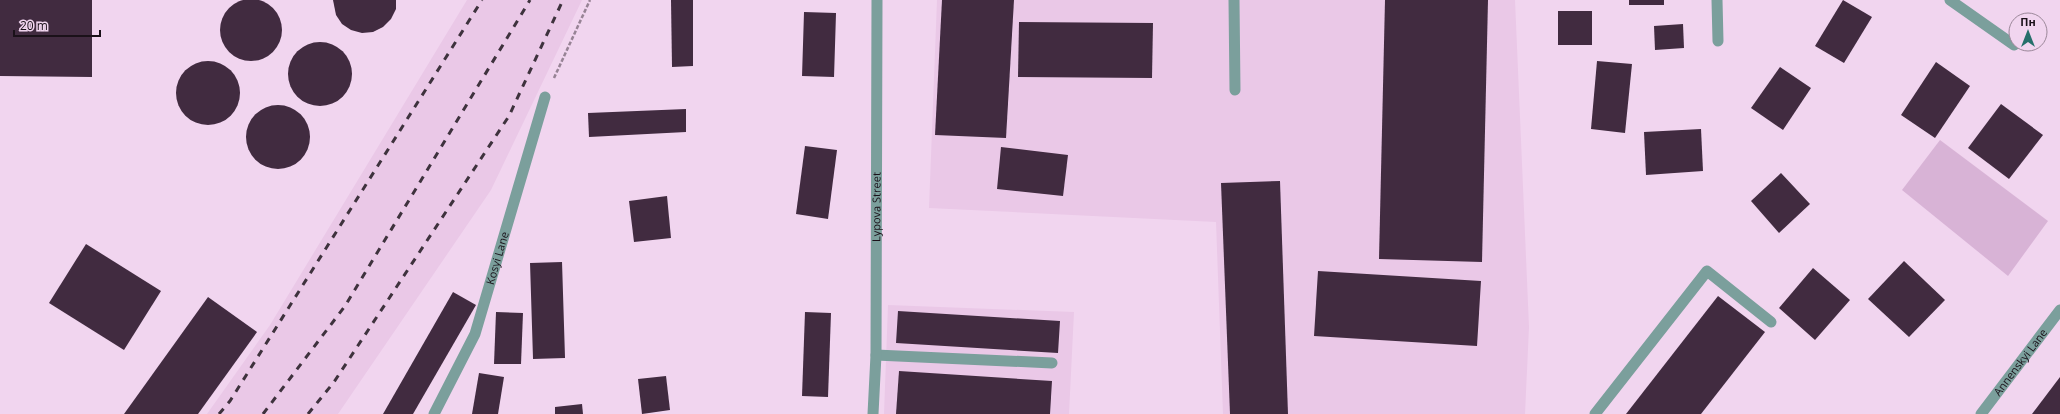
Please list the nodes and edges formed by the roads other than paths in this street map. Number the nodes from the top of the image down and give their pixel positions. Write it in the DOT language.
graph roads {
  1 [pos="877,0"];
  2 [pos="1234,0"];
  3 [pos="1717,0"];
  4 [pos="1950,0"];
  5 [pos="1718,41"];
  6 [pos="2008,41"];
  7 [pos="1235,90"];
  8 [pos="545,97"];
  9 [pos="2060,310"];
  10 [pos="1771,322"];
  11 [pos="876,356"];
  12 [pos="1052,363"];
  13 [pos="434,414"];
  14 [pos="873,414"];
  15 [pos="1595,414"];
  16 [pos="1981,414"];
  1 -- 11 [label="street, Lypova Street"];
  2 -- 7 [label="street"];
  3 -- 5 [label="street"];
  4 -- 6 [label="street"];
  8 -- 13 [label="street, Kosyi Lane"];
  9 -- 16 [label="street, Annenskyi Lane"];
  10 -- 15 [label="street"];
  11 -- 12 [label="street"];
  11 -- 14 [label="street, Lypova Street"];
}
